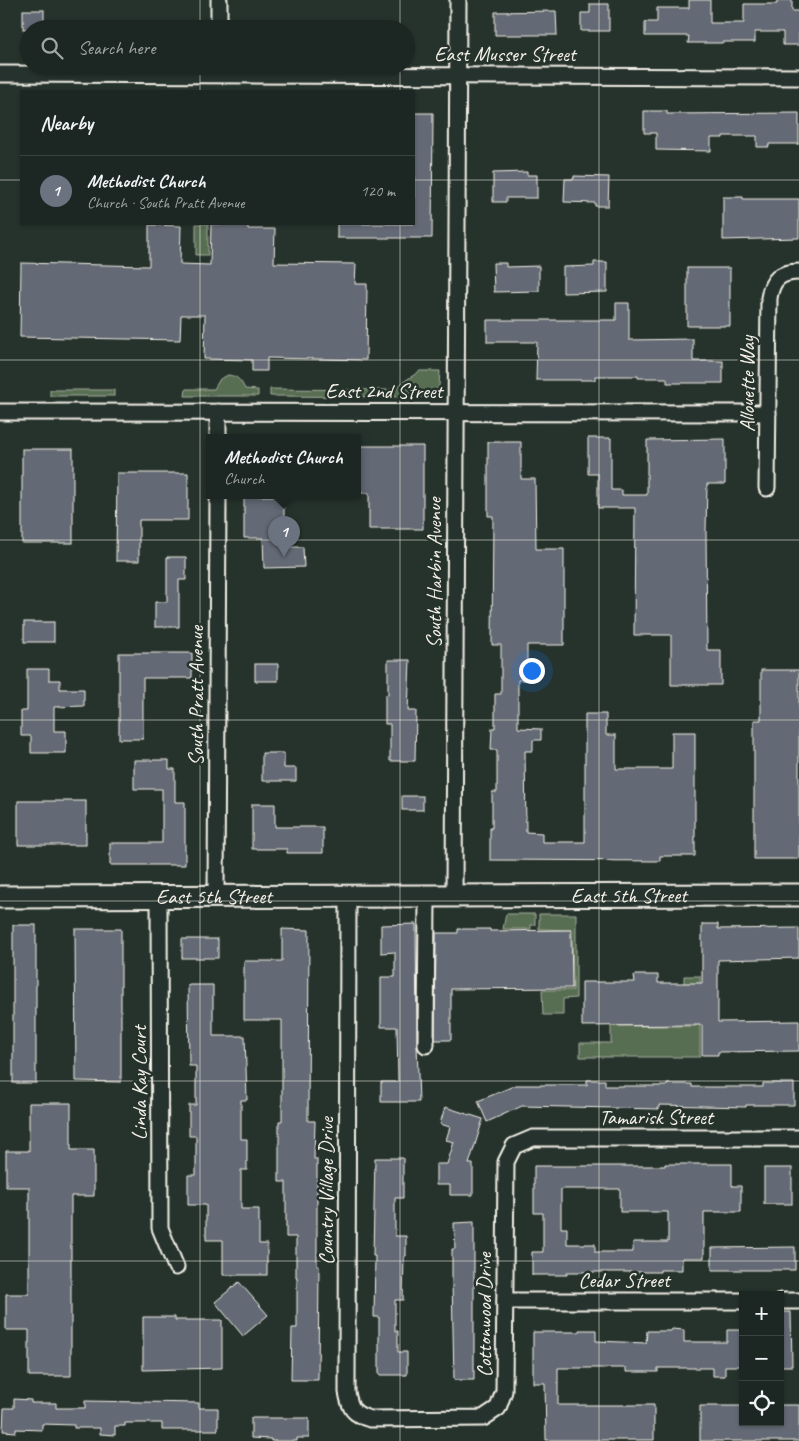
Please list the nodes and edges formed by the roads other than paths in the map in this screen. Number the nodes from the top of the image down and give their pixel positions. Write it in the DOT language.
graph roads {
  1 [pos="219,0"];
  2 [pos="458,0"];
  3 [pos="219,20"];
  4 [pos="0,74"];
  5 [pos="20,74"];
  6 [pos="415,74"];
  7 [pos="458,75"];
  8 [pos="799,77"];
  9 [pos="799,272"];
  10 [pos="0,412"];
  11 [pos="218,412"];
  12 [pos="456,413"];
  13 [pos="768,413"];
  14 [pos="218,434"];
  15 [pos="767,488"];
  16 [pos="218,499"];
  17 [pos="799,895"];
  18 [pos="348,896"];
  19 [pos="428,896"];
  20 [pos="454,896"];
  21 [pos="0,897"];
  22 [pos="159,897"];
  23 [pos="216,897"];
  24 [pos="426,1045"];
  25 [pos="799,1138"];
  26 [pos="514,1146"];
  27 [pos="176,1267"];
  28 [pos="739,1301"];
  29 [pos="784,1301"];
  30 [pos="799,1301"];
  31 [pos="505,1302"];
  32 [pos="424,1418"];
  1 -- 3 [label="street"];
  2 -- 7 [label="street, South Harbin Avenue"];
  4 -- 5 [label="street, East Musser Street"];
  6 -- 7 [label="street, East Musser Street"];
  7 -- 8 [label="street, East Musser Street"];
  7 -- 12 [label="street, South Harbin Avenue"];
  9 -- 13 [label="street, Allouette Way"];
  10 -- 11 [label="street, East 2nd Street"];
  11 -- 12 [label="street, East 2nd Street"];
  11 -- 14 [label="street"];
  12 -- 13 [label="street, East 2nd Street"];
  12 -- 20 [label="street, South Harbin Avenue"];
  13 -- 15 [label="street, Allouette Way"];
  16 -- 23 [label="street, South Pratt Avenue"];
  17 -- 20 [label="main road, East 5th Street"];
  18 -- 19 [label="main road, East 5th Street"];
  18 -- 23 [label="main road, East 5th Street"];
  18 -- 32 [label="street, Country Village Drive"];
  19 -- 20 [label="main road, East 5th Street"];
  19 -- 24 [label="street"];
  21 -- 22 [label="main road, East 5th Street"];
  22 -- 23 [label="main road, East 5th Street"];
  22 -- 27 [label="street, Linda Kay Court"];
  25 -- 26 [label="street, Tamarisk Street"];
  26 -- 31 [label="street, Cottonwood Drive"];
  28 -- 31 [label="street, Cedar Street"];
  29 -- 30 [label="street"];
  31 -- 32 [label="street, Cottonwood Drive"];
}
